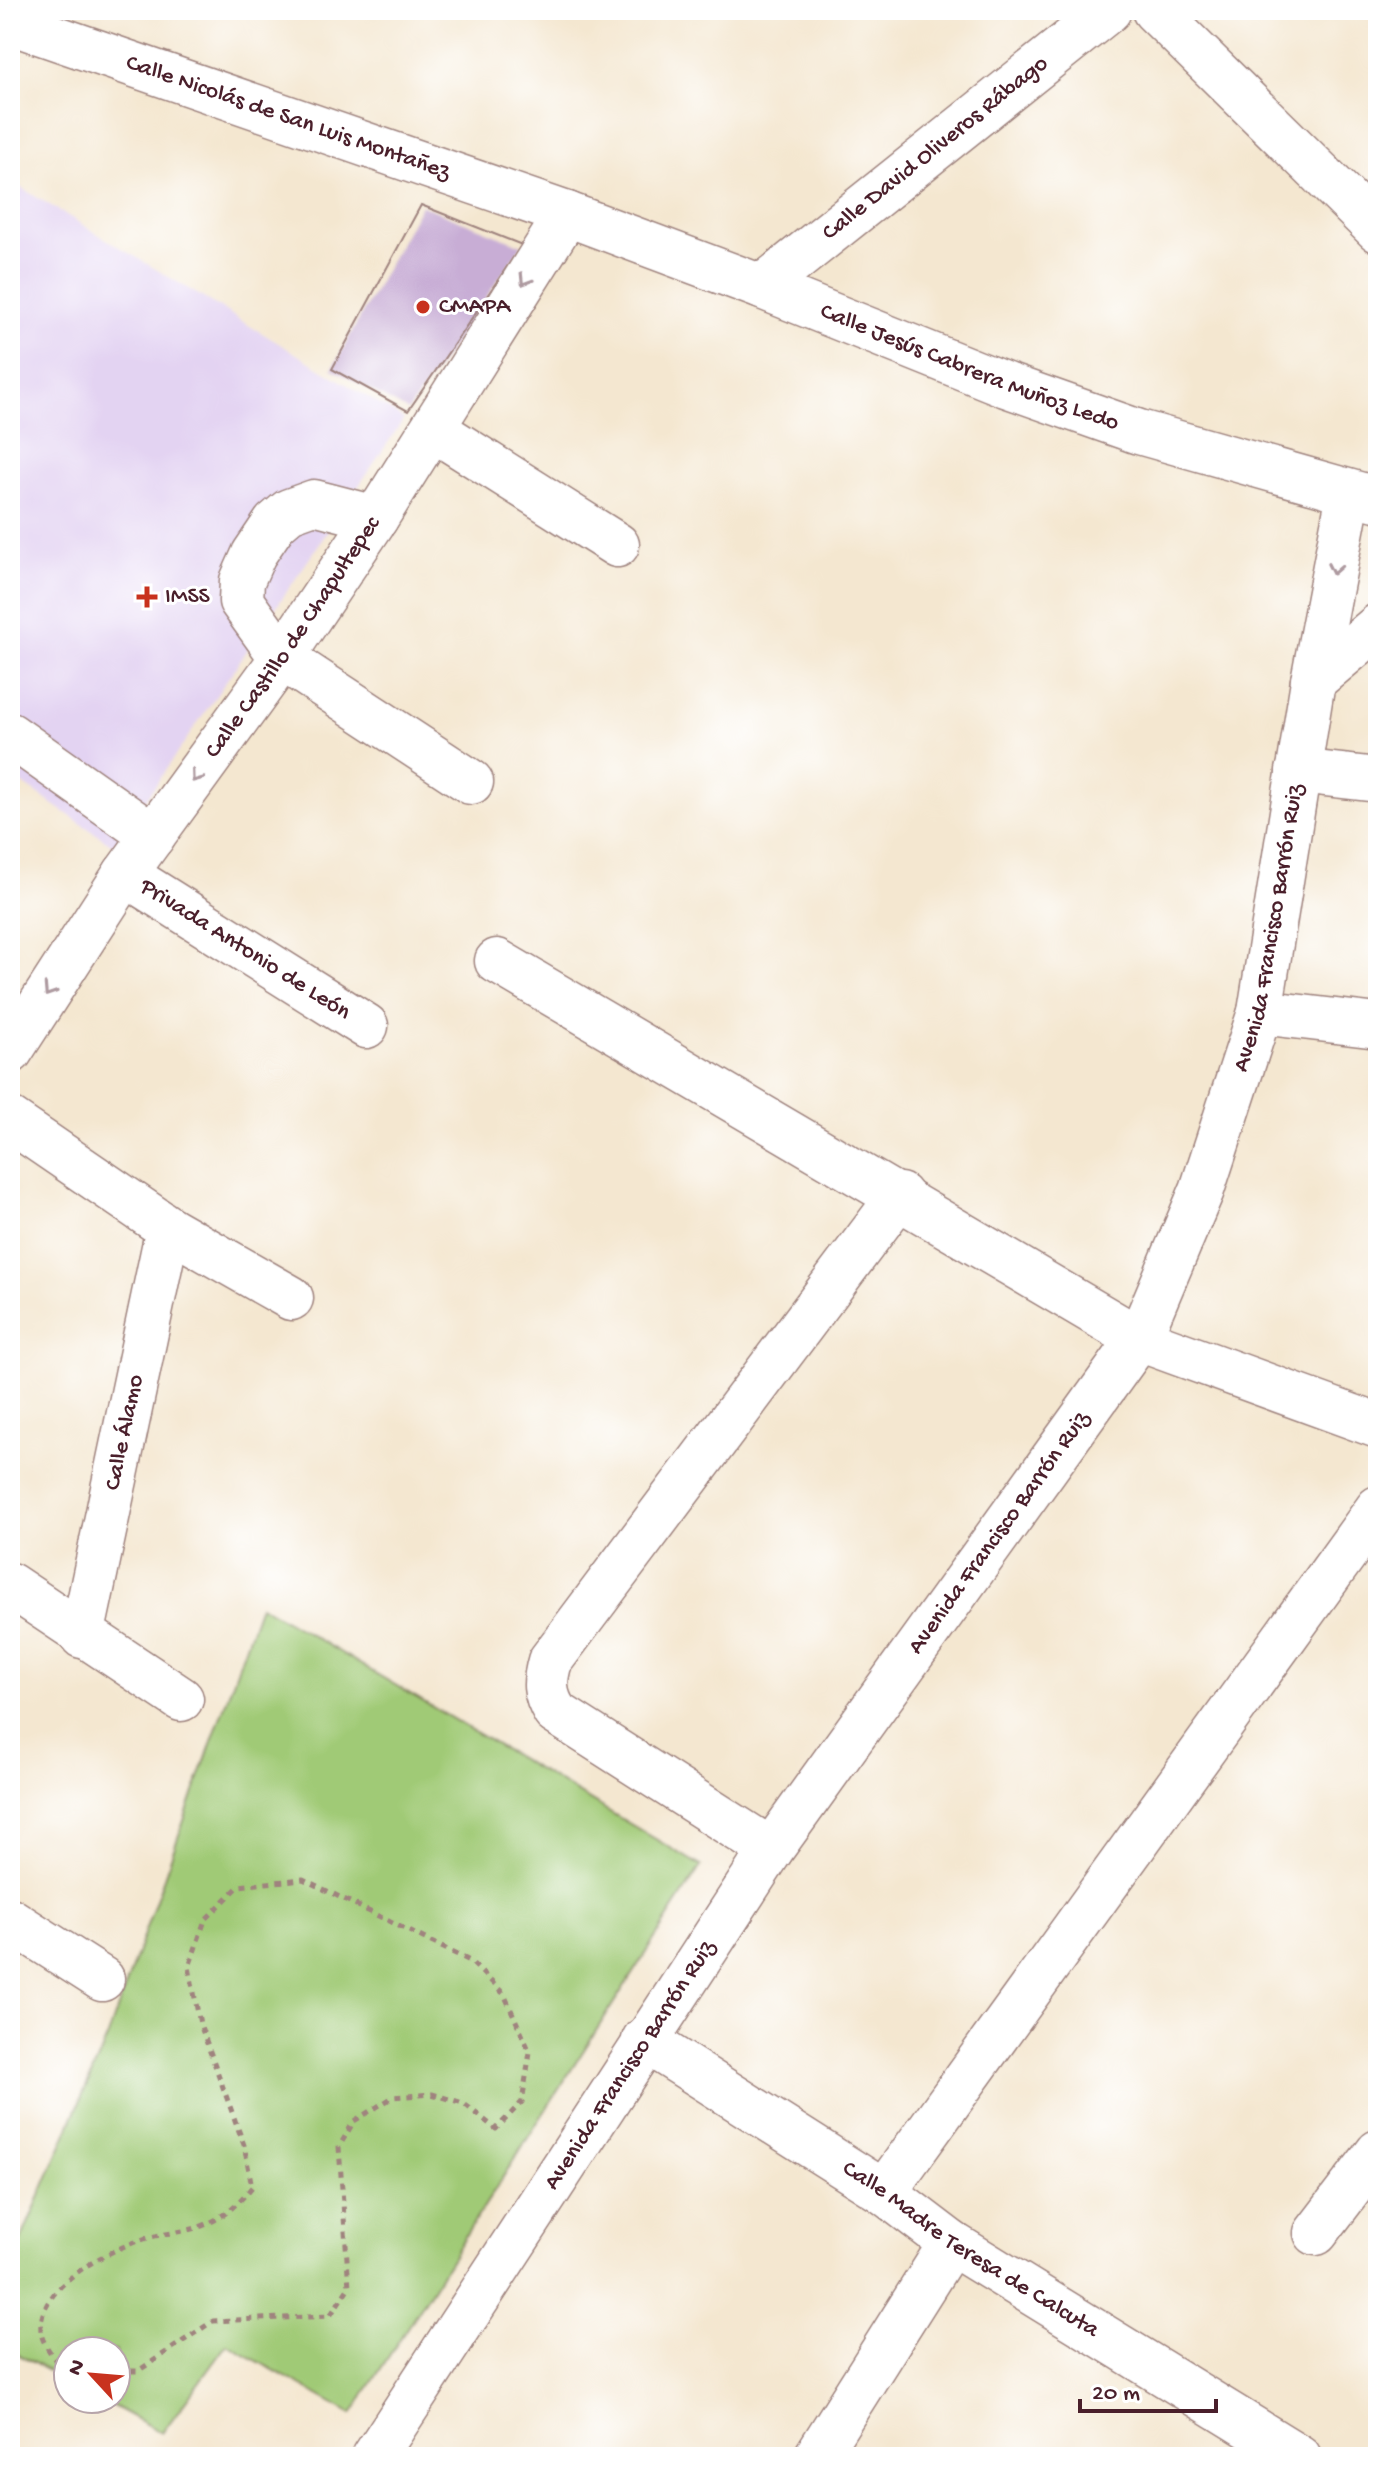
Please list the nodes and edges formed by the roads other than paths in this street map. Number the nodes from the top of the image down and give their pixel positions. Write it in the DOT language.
graph roads {
  1 [pos="1109,10"];
  2 [pos="1154,10"];
  3 [pos="10,22"];
  4 [pos="567,214"];
  5 [pos="1378,230"];
  6 [pos="762,287"];
  7 [pos="433,429"];
  8 [pos="1363,496"];
  9 [pos="376,518"];
  10 [pos="617,545"];
  11 [pos="1378,626"];
  12 [pos="282,658"];
  13 [pos="1313,681"];
  14 [pos="10,735"];
  15 [pos="1298,771"];
  16 [pos="1378,780"];
  17 [pos="471,782"];
  18 [pos="153,836"];
  19 [pos="125,874"];
  20 [pos="497,961"];
  21 [pos="1260,1012"];
  22 [pos="366,1026"];
  23 [pos="1378,1026"];
  24 [pos="10,1052"];
  25 [pos="10,1120"];
  26 [pos="900,1195"];
  27 [pos="168,1228"];
  28 [pos="291,1298"];
  29 [pos="1139,1339"];
  30 [pos="1378,1426"];
  31 [pos="1378,1508"];
  32 [pos="10,1585"];
  33 [pos="82,1636"];
  34 [pos="181,1699"];
  35 [pos="771,1850"];
  36 [pos="10,1920"];
  37 [pos="102,1979"];
  38 [pos="644,2040"];
  39 [pos="1378,2152"];
  40 [pos="884,2192"];
  41 [pos="1316,2233"];
  42 [pos="951,2243"];
  43 [pos="1285,2453"];
  44 [pos="374,2457"];
  45 [pos="816,2457"];
  1 -- 6 [label="street, Calle David Oliveros Rábago"];
  2 -- 5 [label="street"];
  3 -- 4 [label="street, Calle Nicolás de San Luis Montañez"];
  4 -- 6 [label="street, Calle Jesús Cabrera Muñoz Ledo"];
  4 -- 7 [label="street, Calle Castillo de Chapultepec, one-way"];
  6 -- 8 [label="street, Calle Jesús Cabrera Muñoz Ledo"];
  7 -- 9 [label="street, Calle Castillo de Chapultepec"];
  7 -- 10 [label="street"];
  8 -- 13 [label="street, Avenida Francisco Barrón Ruiz, one-way"];
  9 -- 12 [label="street, Calle Castillo de Chapultepec"];
  9 -- 12 [label="street"];
  11 -- 13 [label="street"];
  12 -- 17 [label="street"];
  12 -- 18 [label="street, Calle Castillo de Chapultepec, one-way"];
  13 -- 15 [label="street, Avenida Francisco Barrón Ruiz"];
  14 -- 18 [label="street"];
  15 -- 16 [label="street"];
  15 -- 21 [label="street, Avenida Francisco Barrón Ruiz"];
  18 -- 19 [label="street, Calle Castillo de Chapultepec"];
  19 -- 22 [label="street, Privada Antonio de León"];
  19 -- 24 [label="street, Calle Castillo de Chapultepec, one-way"];
  20 -- 26 [label="street"];
  21 -- 23 [label="street"];
  21 -- 29 [label="street, Avenida Francisco Barrón Ruiz"];
  25 -- 27 [label="street"];
  26 -- 29 [label="street"];
  26 -- 35 [label="street"];
  27 -- 28 [label="street"];
  27 -- 33 [label="street, Calle Álamo"];
  29 -- 30 [label="street"];
  29 -- 35 [label="street, Avenida Francisco Barrón Ruiz"];
  31 -- 40 [label="street"];
  32 -- 33 [label="street"];
  33 -- 34 [label="street"];
  35 -- 38 [label="street, Avenida Francisco Barrón Ruiz"];
  36 -- 37 [label="street"];
  38 -- 40 [label="street, Calle Madre Teresa de Calcuta"];
  38 -- 44 [label="street, Avenida Francisco Barrón Ruiz"];
  39 -- 41 [label="street"];
  40 -- 42 [label="street, Calle Madre Teresa de Calcuta"];
  42 -- 43 [label="street, Calle Madre Teresa de Calcuta"];
  42 -- 45 [label="street"];
}
